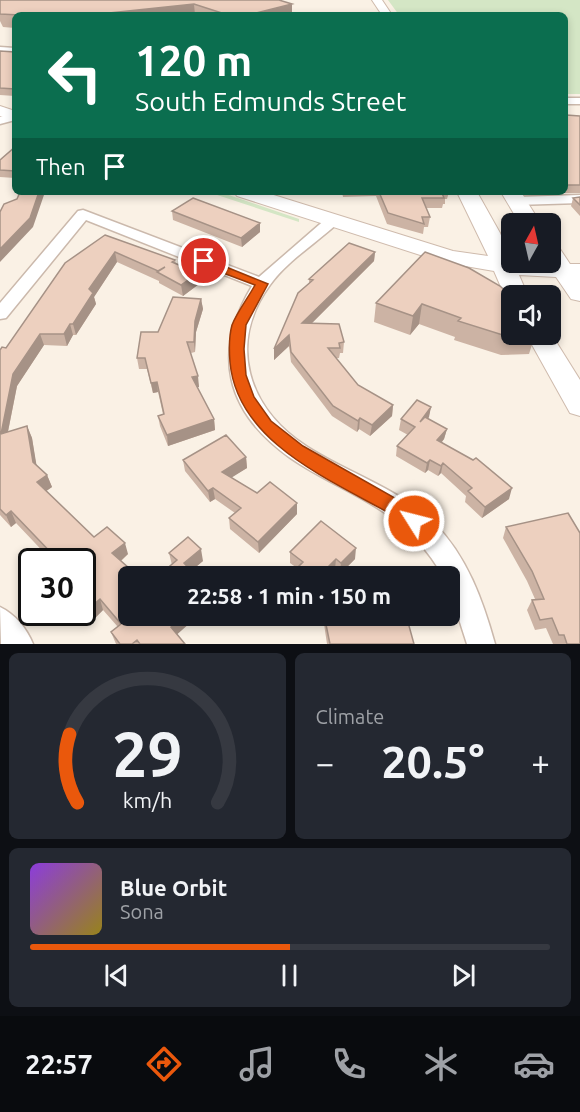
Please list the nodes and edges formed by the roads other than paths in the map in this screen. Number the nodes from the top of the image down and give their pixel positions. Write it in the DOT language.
graph roads {
  1 [pos="253,195"];
  2 [pos="469,195"];
  3 [pos="513,196"];
  4 [pos="580,199"];
  5 [pos="524,213"];
  6 [pos="332,221"];
  7 [pos="489,233"];
  8 [pos="450,257"];
  9 [pos="501,263"];
  10 [pos="501,266"];
  11 [pos="572,271"];
  12 [pos="262,284"];
  13 [pos="580,294"];
  14 [pos="0,314"];
  15 [pos="545,345"];
  16 [pos="580,405"];
  17 [pos="0,621"];
  18 [pos="19,644"];
  19 [pos="481,644"];
  1 -- 6 [label="main road"];
  2 -- 7 [label="main road"];
  3 -- 4 [label="street"];
  3 -- 5 [label="main road"];
  6 -- 8 [label="main road"];
  6 -- 12 [label="street"];
  7 -- 8 [label="main road"];
  7 -- 9 [label="main road"];
  8 -- 10 [label="main road"];
  11 -- 13 [label="main road"];
  12 -- 14 [label="street"];
  12 -- 19 [label="street"];
  15 -- 16 [label="main road"];
  17 -- 18 [label="street"];
}
